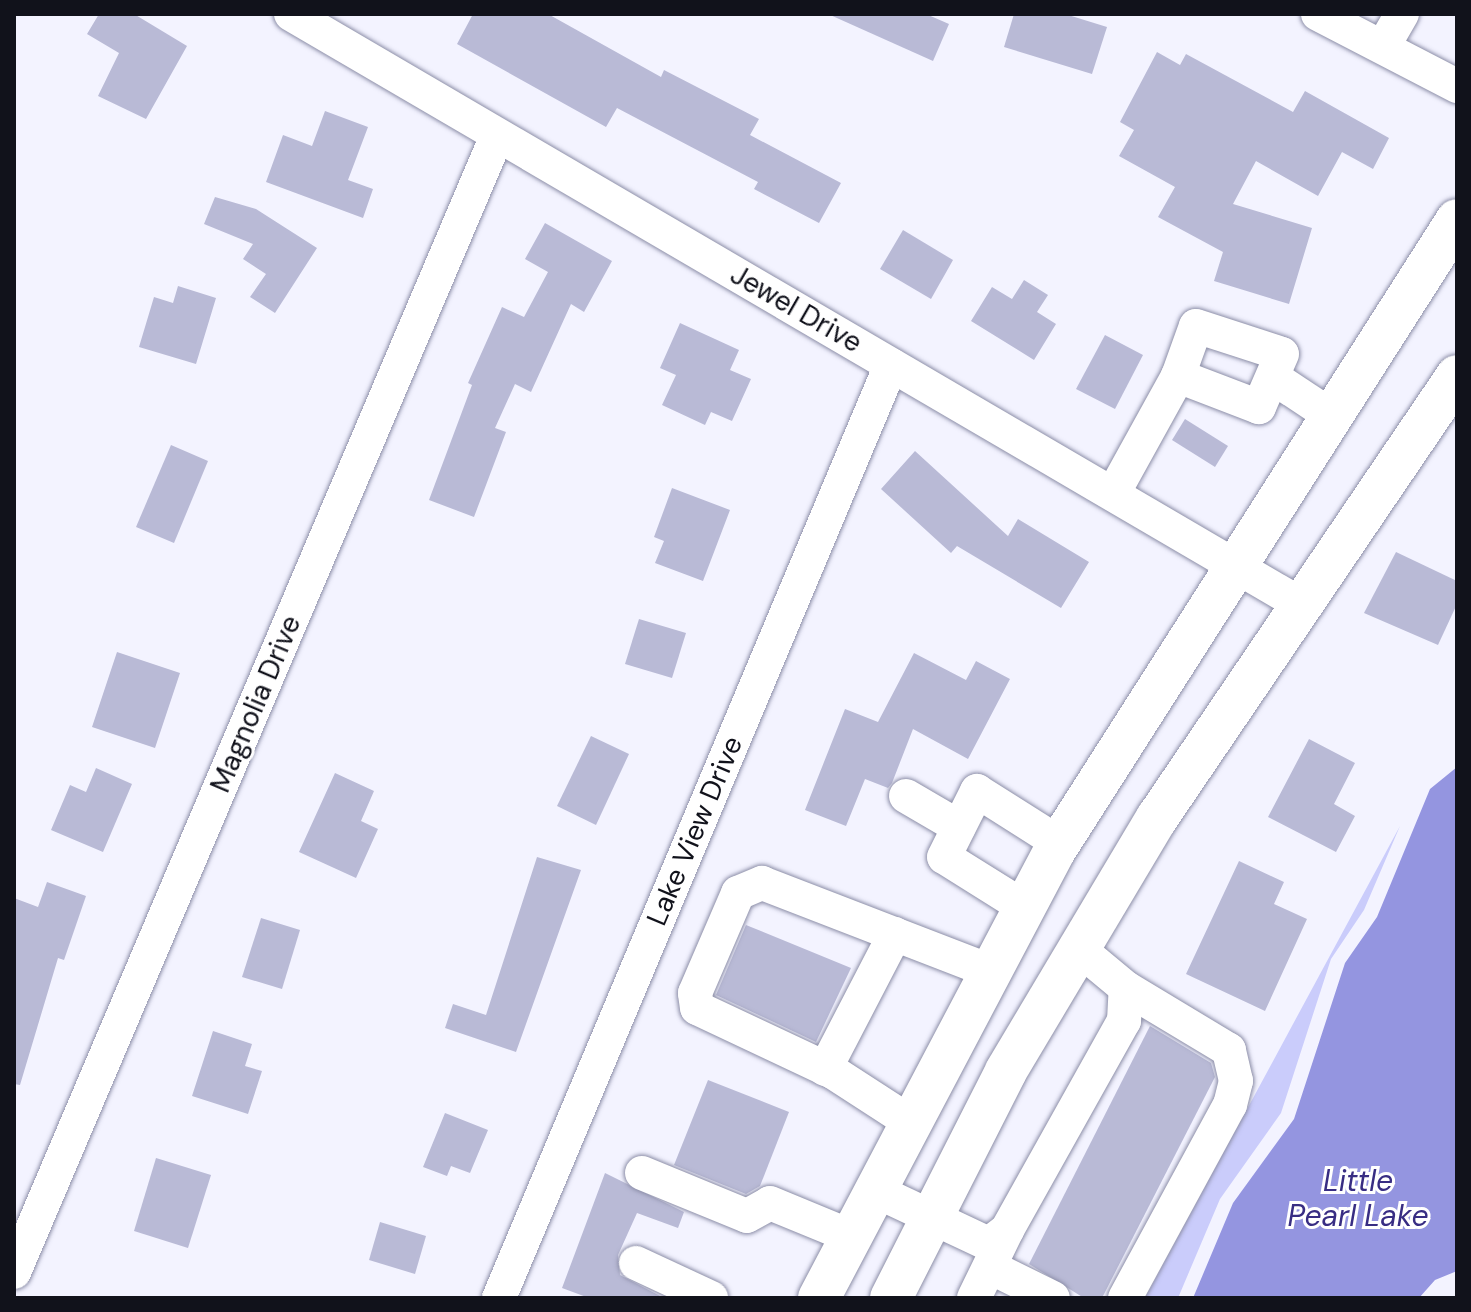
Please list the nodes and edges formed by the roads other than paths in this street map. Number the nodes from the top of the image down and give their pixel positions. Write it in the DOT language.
graph roads {
  1 [pos="291,14"];
  2 [pos="1318,14"];
  3 [pos="1402,14"];
  4 [pos="1384,45"];
  5 [pos="1457,86"];
  6 [pos="497,136"];
  7 [pos="1457,220"];
  8 [pos="891,365"];
  9 [pos="1178,376"];
  10 [pos="1274,378"];
  11 [pos="1453,392"];
  12 [pos="1330,415"];
  13 [pos="1114,492"];
  14 [pos="1236,563"];
  15 [pos="1302,605"];
  16 [pos="906,796"];
  17 [pos="959,827"];
  18 [pos="1059,843"];
  19 [pos="1024,907"];
  20 [pos="895,934"];
  21 [pos="1079,949"];
  22 [pos="990,971"];
  23 [pos="1126,988"];
  24 [pos="825,1069"];
  25 [pos="910,1122"];
  26 [pos="642,1173"];
  27 [pos="874,1190"];
  28 [pos="933,1217"];
  29 [pos="1007,1230"];
  30 [pos="850,1236"];
  31 [pos="636,1263"];
  32 [pos="990,1267"];
  33 [pos="14,1272"];
  34 [pos="499,1298"];
  35 [pos="711,1298"];
  36 [pos="819,1298"];
  37 [pos="891,1298"];
  38 [pos="974,1298"];
  39 [pos="1053,1298"];
  40 [pos="1125,1298"];
  1 -- 6 [label="street, Jewel Drive"];
  2 -- 4 [label="street"];
  3 -- 4 [label="street"];
  4 -- 5 [label="street"];
  6 -- 8 [label="street, Jewel Drive"];
  6 -- 33 [label="street, Magnolia Drive"];
  7 -- 12 [label="main road"];
  8 -- 13 [label="street, Jewel Drive"];
  8 -- 34 [label="street, Lake View Drive"];
  9 -- 10 [label="street"];
  9 -- 10 [label="street"];
  9 -- 13 [label="street"];
  10 -- 12 [label="street"];
  11 -- 15 [label="main road"];
  12 -- 14 [label="main road"];
  13 -- 14 [label="street, Jewel Drive"];
  14 -- 15 [label="street, Jewel Drive"];
  14 -- 18 [label="main road"];
  15 -- 21 [label="main road"];
  16 -- 17 [label="street"];
  17 -- 18 [label="street"];
  17 -- 19 [label="street"];
  18 -- 19 [label="main road"];
  19 -- 22 [label="main road"];
  20 -- 22 [label="street"];
  20 -- 24 [label="street"];
  20 -- 24 [label="street"];
  21 -- 23 [label="street"];
  21 -- 28 [label="main road"];
  22 -- 25 [label="main road"];
  23 -- 29 [label="street"];
  23 -- 40 [label="street"];
  24 -- 25 [label="street"];
  25 -- 27 [label="main road"];
  26 -- 30 [label="street"];
  27 -- 28 [label="street"];
  27 -- 30 [label="main road"];
  28 -- 29 [label="street"];
  28 -- 37 [label="main road"];
  29 -- 32 [label="street"];
  30 -- 36 [label="main road"];
  31 -- 35 [label="street"];
  32 -- 38 [label="street"];
  32 -- 39 [label="street"];
}
